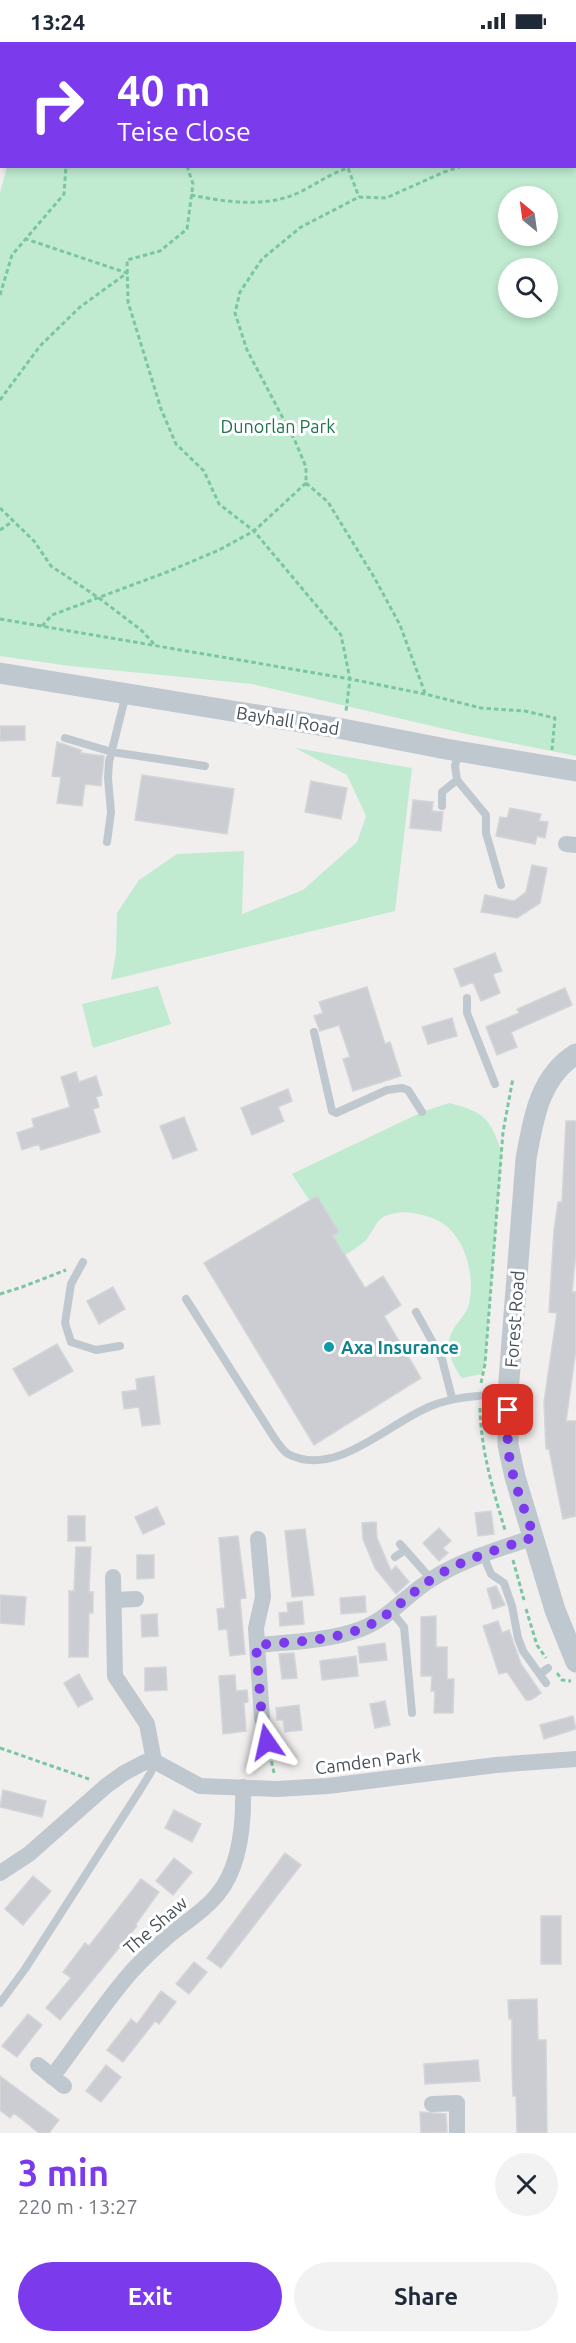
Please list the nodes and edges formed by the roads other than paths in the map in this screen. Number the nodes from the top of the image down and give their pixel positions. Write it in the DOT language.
graph roads {
  1 [pos="0,673"];
  2 [pos="126,694"];
  3 [pos="65,738"];
  4 [pos="112,752"];
  5 [pos="459,752"];
  6 [pos="205,766"];
  7 [pos="576,771"];
  8 [pos="457,780"];
  9 [pos="442,806"];
  10 [pos="108,842"];
  11 [pos="501,885"];
  12 [pos="466,998"];
  13 [pos="314,1032"];
  14 [pos="576,1054"];
  15 [pos="495,1084"];
  16 [pos="422,1112"];
  17 [pos="83,1262"];
  18 [pos="186,1299"];
  19 [pos="416,1312"];
  20 [pos="120,1346"];
  21 [pos="508,1393"];
  22 [pos="452,1398"];
  23 [pos="534,1537"];
  24 [pos="258,1539"];
  25 [pos="483,1555"];
  26 [pos="395,1557"];
  27 [pos="113,1577"];
  28 [pos="431,1579"];
  29 [pos="136,1599"];
  30 [pos="115,1600"];
  31 [pos="392,1612"];
  32 [pos="572,1639"];
  33 [pos="256,1645"];
  34 [pos="576,1662"];
  35 [pos="548,1668"];
  36 [pos="540,1674"];
  37 [pos="546,1683"];
  38 [pos="412,1713"];
  39 [pos="262,1719"];
  40 [pos="576,1758"];
  41 [pos="154,1761"];
  42 [pos="243,1787"];
  43 [pos="0,1874"];
  44 [pos="0,2003"];
  45 [pos="38,2065"];
  46 [pos="432,2104"];
  47 [pos="457,2133"];
  1 -- 2 [label="street, Bayhall Road"];
  2 -- 4 [label="lane"];
  2 -- 5 [label="street, Bayhall Road"];
  3 -- 4 [label="lane"];
  4 -- 6 [label="lane"];
  4 -- 10 [label="lane"];
  5 -- 7 [label="street, Bayhall Road"];
  5 -- 8 [label="lane"];
  8 -- 9 [label="lane"];
  8 -- 11 [label="lane"];
  12 -- 15 [label="lane"];
  13 -- 16 [label="lane"];
  14 -- 21 [label="street, Forest Road"];
  17 -- 20 [label="lane"];
  18 -- 22 [label="lane"];
  19 -- 22 [label="lane"];
  21 -- 22 [label="lane"];
  21 -- 23 [label="street, Forest Road"];
  23 -- 25 [label="street"];
  23 -- 32 [label="street, Forest Road"];
  24 -- 33 [label="street"];
  25 -- 28 [label="street"];
  25 -- 36 [label="lane"];
  26 -- 28 [label="lane"];
  27 -- 30 [label="street"];
  28 -- 31 [label="street"];
  29 -- 30 [label="street"];
  30 -- 41 [label="street"];
  31 -- 33 [label="street"];
  31 -- 38 [label="lane"];
  32 -- 34 [label="street, Forest Road"];
  33 -- 39 [label="street"];
  35 -- 36 [label="lane"];
  36 -- 37 [label="lane"];
  40 -- 42 [label="street, Camden Park"];
  41 -- 42 [label="street, Camden Park"];
  41 -- 43 [label="street"];
  41 -- 44 [label="lane"];
  42 -- 45 [label="street, The Shaw"];
  46 -- 47 [label="street"];
}
